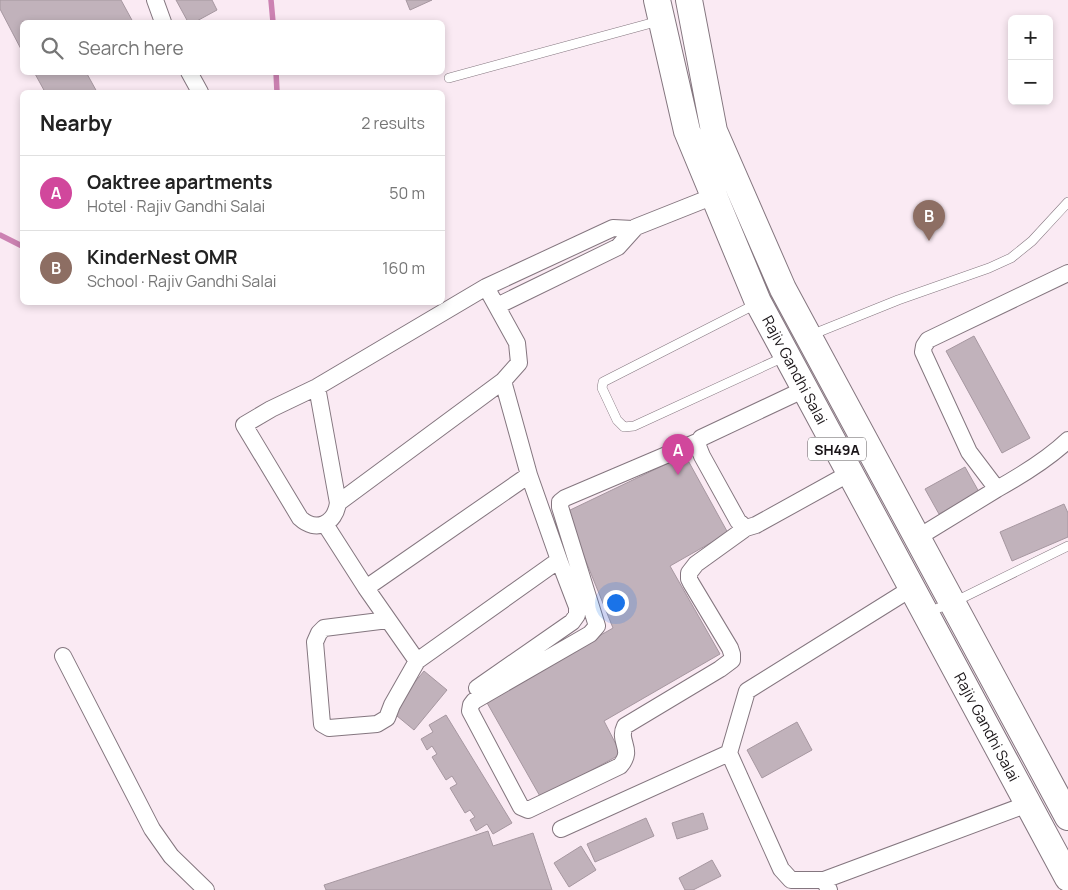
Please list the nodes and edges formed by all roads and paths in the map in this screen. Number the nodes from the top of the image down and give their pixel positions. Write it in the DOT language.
graph roads {
  1 [pos="155,0"];
  2 [pos="667,6"];
  3 [pos="162,20"];
  4 [pos="191,75"];
  5 [pos="449,78"];
  6 [pos="199,90"];
  7 [pos="714,196"];
  8 [pos="1068,202"];
  9 [pos="633,229"];
  10 [pos="1068,273"];
  11 [pos="486,287"];
  12 [pos="758,302"];
  13 [pos="498,306"];
  14 [pos="808,336"];
  15 [pos="787,356"];
  16 [pos="503,381"];
  17 [pos="317,386"];
  18 [pos="805,388"];
  19 [pos="1068,440"];
  20 [pos="698,441"];
  21 [pos="850,473"];
  22 [pos="528,475"];
  23 [pos="996,488"];
  24 [pos="338,503"];
  25 [pos="326,524"];
  26 [pos="746,528"];
  27 [pos="917,538"];
  28 [pos="1068,546"];
  29 [pos="559,560"];
  30 [pos="366,588"];
  31 [pos="912,588"];
  32 [pos="952,603"];
  33 [pos="925,613"];
  34 [pos="388,620"];
  35 [pos="63,656"];
  36 [pos="417,661"];
  37 [pos="471,692"];
  38 [pos="729,753"];
  39 [pos="1028,804"];
  40 [pos="1068,817"];
  41 [pos="561,829"];
  42 [pos="1068,878"];
  43 [pos="827,885"];
  44 [pos="206,890"];
  1 -- 3 [label="street"];
  2 -- 5 [label="lane"];
  2 -- 7 [label="main road, Rajiv Gandhi Salai / SH49A"];
  2 -- 14 [label="main road, Rajiv Gandhi Salai / SH49A"];
  4 -- 6 [label="street"];
  7 -- 9 [label="street"];
  7 -- 12 [label="main road, Rajiv Gandhi Salai / SH49A"];
  8 -- 14 [label="lane"];
  9 -- 11 [label="street"];
  9 -- 13 [label="street"];
  10 -- 23 [label="street"];
  11 -- 13 [label="street"];
  11 -- 17 [label="street"];
  12 -- 15 [label="main road, Rajiv Gandhi Salai / SH49A"];
  12 -- 15 [label="lane"];
  13 -- 16 [label="street"];
  14 -- 27 [label="main road, Rajiv Gandhi Salai / SH49A"];
  15 -- 18 [label="main road, Rajiv Gandhi Salai / SH49A"];
  16 -- 22 [label="street"];
  16 -- 24 [label="street"];
  17 -- 24 [label="street"];
  17 -- 25 [label="street"];
  18 -- 20 [label="street"];
  18 -- 21 [label="main road, Rajiv Gandhi Salai / SH49A"];
  19 -- 23 [label="street"];
  20 -- 26 [label="street"];
  20 -- 26 [label="street"];
  21 -- 26 [label="street"];
  21 -- 31 [label="main road, Rajiv Gandhi Salai / SH49A"];
  22 -- 29 [label="street"];
  22 -- 30 [label="street"];
  23 -- 27 [label="street"];
  24 -- 25 [label="street"];
  25 -- 30 [label="street"];
  27 -- 32 [label="main road, Rajiv Gandhi Salai / SH49A"];
  28 -- 32 [label="lane"];
  29 -- 36 [label="street"];
  29 -- 37 [label="street"];
  30 -- 34 [label="street"];
  31 -- 33 [label="main road, Rajiv Gandhi Salai / SH49A"];
  31 -- 38 [label="street"];
  32 -- 33 [label="lane"];
  32 -- 40 [label="main road, Rajiv Gandhi Salai / SH49A"];
  33 -- 39 [label="main road, Rajiv Gandhi Salai / SH49A"];
  34 -- 36 [label="street"];
  34 -- 36 [label="street"];
  35 -- 44 [label="street"];
  38 -- 41 [label="street"];
  38 -- 43 [label="street"];
  39 -- 42 [label="main road, Rajiv Gandhi Salai / SH49A"];
  39 -- 43 [label="street"];
}
